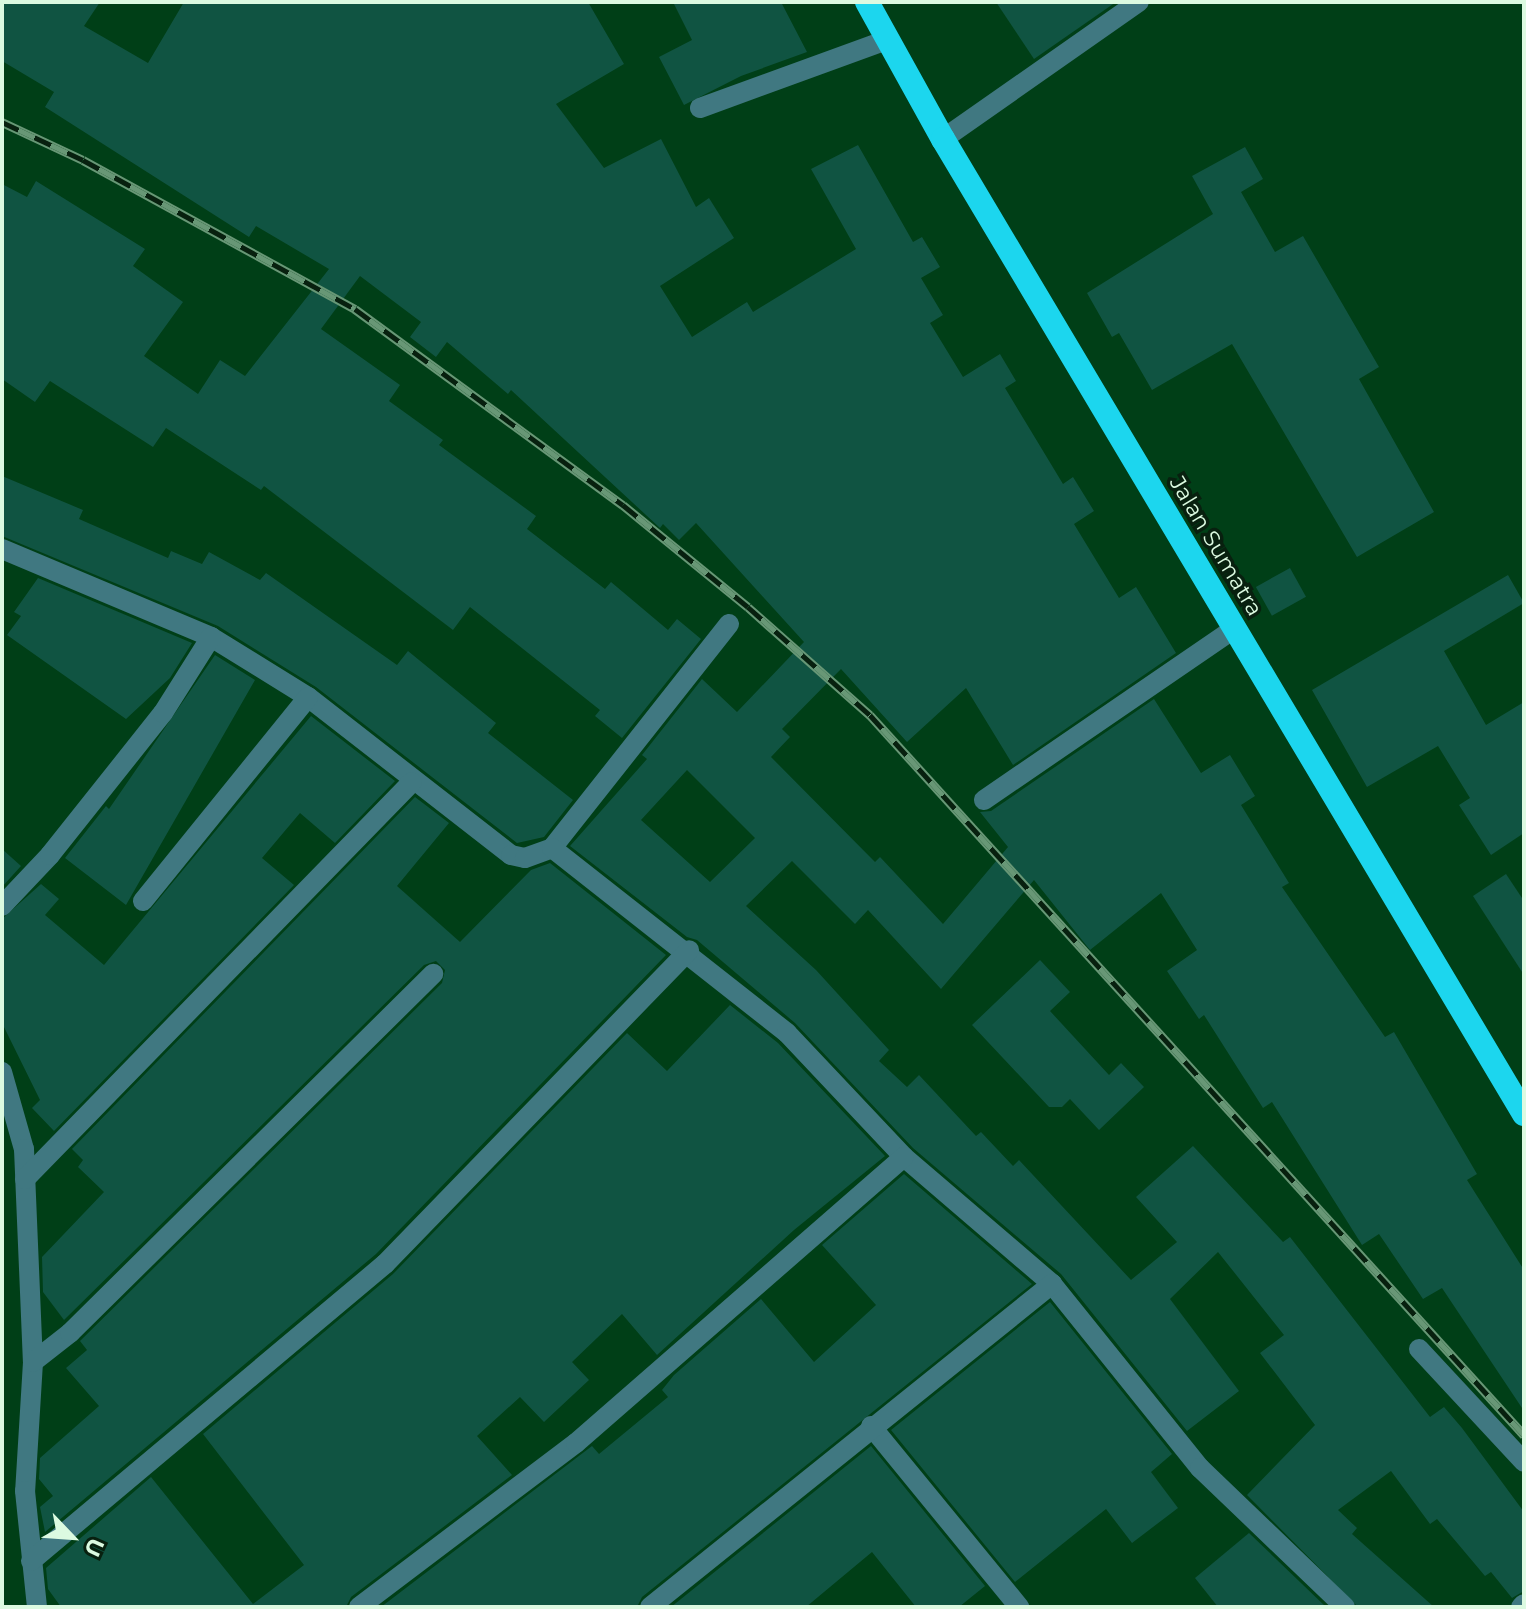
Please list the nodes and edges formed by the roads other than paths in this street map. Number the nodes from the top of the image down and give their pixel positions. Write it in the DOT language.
graph roads {
  1 [pos="867,2"];
  2 [pos="1139,2"];
  3 [pos="887,40"];
  4 [pos="700,108"];
  5 [pos="943,139"];
  6 [pos="2,549"];
  7 [pos="729,624"];
  8 [pos="1235,628"];
  9 [pos="211,637"];
  10 [pos="308,697"];
  11 [pos="412,782"];
  12 [pos="984,800"];
  13 [pos="552,848"];
  14 [pos="143,901"];
  15 [pos="2,906"];
  16 [pos="689,950"];
  17 [pos="433,974"];
  18 [pos="2,1072"];
  19 [pos="1524,1114"];
  20 [pos="904,1157"];
  21 [pos="25,1179"];
  22 [pos="1052,1284"];
  23 [pos="1419,1349"];
  24 [pos="33,1362"];
  25 [pos="871,1426"];
  26 [pos="1524,1462"];
  27 [pos="31,1561"];
  28 [pos="37,1607"];
  29 [pos="359,1607"];
  30 [pos="650,1607"];
  31 [pos="1019,1607"];
  32 [pos="1345,1607"];
  1 -- 3 [label="highway, Jalan Sumatra"];
  2 -- 5 [label="street"];
  3 -- 4 [label="street"];
  3 -- 5 [label="highway, Jalan Sumatra"];
  5 -- 8 [label="highway, Jalan Sumatra"];
  6 -- 9 [label="street"];
  7 -- 13 [label="street"];
  8 -- 12 [label="street"];
  8 -- 19 [label="highway, Jalan Sumatra"];
  9 -- 10 [label="street"];
  9 -- 15 [label="street"];
  10 -- 11 [label="street"];
  10 -- 14 [label="street"];
  11 -- 13 [label="street"];
  11 -- 21 [label="street"];
  13 -- 16 [label="street"];
  16 -- 20 [label="street"];
  16 -- 27 [label="street"];
  17 -- 24 [label="street"];
  18 -- 21 [label="street"];
  20 -- 22 [label="street"];
  20 -- 29 [label="street"];
  21 -- 24 [label="street"];
  22 -- 25 [label="street"];
  22 -- 32 [label="street"];
  23 -- 26 [label="street"];
  24 -- 27 [label="street"];
  25 -- 30 [label="street"];
  25 -- 31 [label="street"];
  27 -- 28 [label="street"];
}
